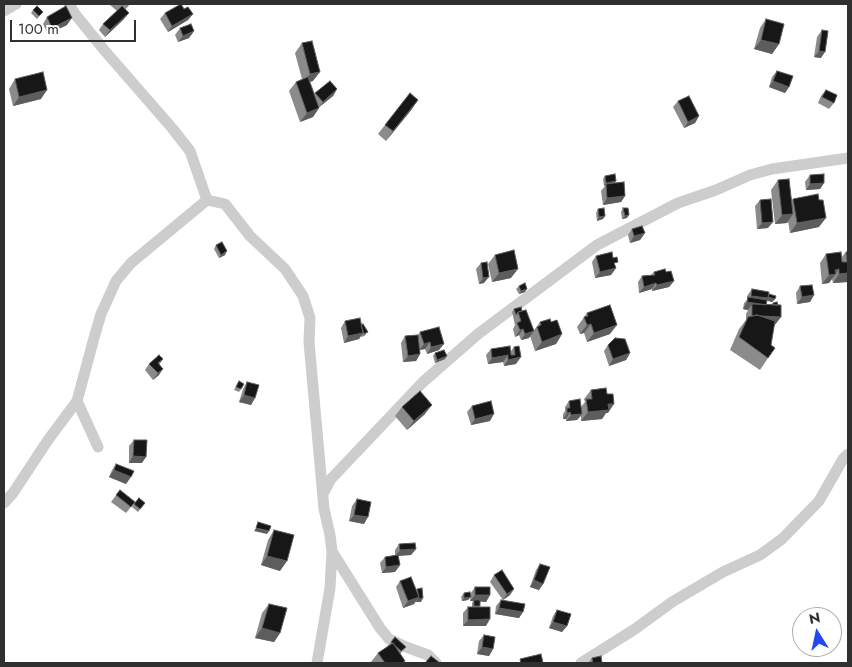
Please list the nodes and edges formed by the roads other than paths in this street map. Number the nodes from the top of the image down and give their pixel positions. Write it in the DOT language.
graph roads {
  1 [pos="16,4"];
  2 [pos="69,4"];
  3 [pos="4,11"];
  4 [pos="848,158"];
  5 [pos="207,200"];
  6 [pos="77,401"];
  7 [pos="98,447"];
  8 [pos="848,454"];
  9 [pos="323,496"];
  10 [pos="4,503"];
  11 [pos="332,551"];
  12 [pos="317,663"];
  13 [pos="436,663"];
  14 [pos="582,663"];
  1 -- 3 [label="street"];
  2 -- 5 [label="street"];
  4 -- 9 [label="street"];
  5 -- 6 [label="street"];
  5 -- 9 [label="street"];
  6 -- 7 [label="street"];
  6 -- 10 [label="street"];
  8 -- 14 [label="street"];
  9 -- 11 [label="street"];
  11 -- 12 [label="street"];
  11 -- 13 [label="street"];
}
